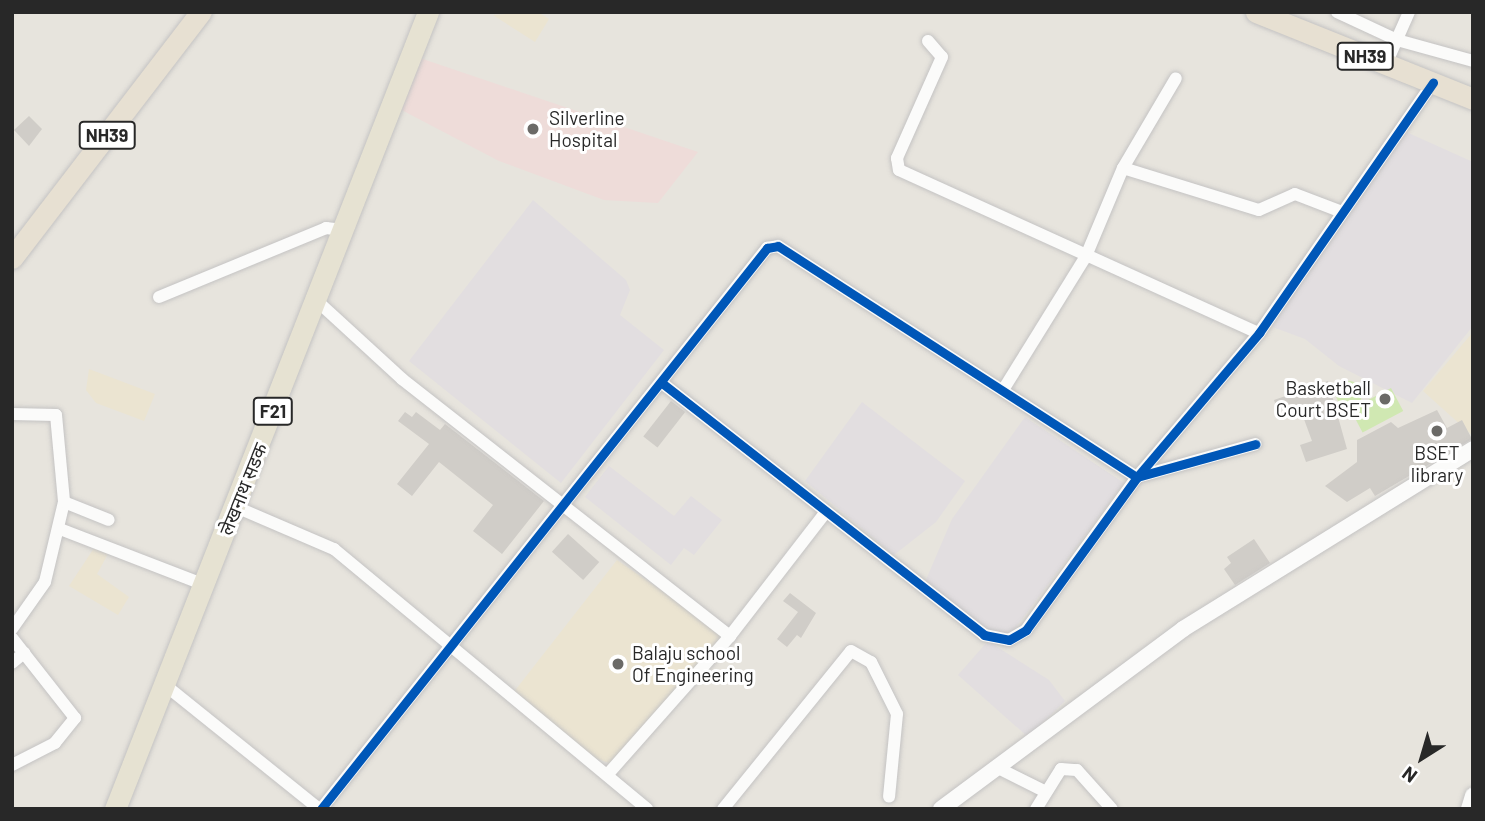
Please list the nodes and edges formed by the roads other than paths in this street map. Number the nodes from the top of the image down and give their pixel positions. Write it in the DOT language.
graph roads {
  1 [pos="201,12"];
  2 [pos="428,12"];
  3 [pos="1256,12"];
  4 [pos="1337,12"];
  5 [pos="1409,12"];
  6 [pos="1297,20"];
  7 [pos="1397,40"];
  8 [pos="928,41"];
  9 [pos="1473,61"];
  10 [pos="1386,64"];
  11 [pos="1176,78"];
  12 [pos="1433,83"];
  13 [pos="1473,99"];
  14 [pos="1123,167"];
  15 [pos="1342,212"];
  16 [pos="343,230"];
  17 [pos="1086,256"];
  18 [pos="12,258"];
  19 [pos="159,297"];
  20 [pos="317,301"];
  21 [pos="1259,333"];
  22 [pos="662,383"];
  23 [pos="1003,390"];
  24 [pos="12,414"];
  25 [pos="1256,444"];
  26 [pos="1473,449"];
  27 [pos="1137,478"];
  28 [pos="64,502"];
  29 [pos="563,506"];
  30 [pos="236,507"];
  31 [pos="826,512"];
  32 [pos="109,520"];
  33 [pos="60,528"];
  34 [pos="205,585"];
  35 [pos="12,629"];
  36 [pos="730,636"];
  37 [pos="12,638"];
  38 [pos="450,651"];
  39 [pos="24,653"];
  40 [pos="12,663"];
  41 [pos="165,685"];
  42 [pos="12,765"];
  43 [pos="998,768"];
  44 [pos="608,774"];
  45 [pos="1042,790"];
  46 [pos="1473,796"];
  47 [pos="889,797"];
  48 [pos="115,809"];
  49 [pos="320,809"];
  50 [pos="648,809"];
  51 [pos="723,809"];
  52 [pos="941,809"];
  53 [pos="1036,809"];
  54 [pos="1111,809"];
  55 [pos="1469,809"];
  1 -- 18 [label="highway, NH39"];
  2 -- 16 [label="main road, लेखनाथ सडक / F21"];
  3 -- 6 [label="highway, NH39"];
  4 -- 7 [label="street"];
  5 -- 7 [label="street"];
  6 -- 10 [label="highway, NH39"];
  7 -- 9 [label="street"];
  7 -- 10 [label="street"];
  8 -- 17 [label="street"];
  10 -- 12 [label="highway, NH39"];
  11 -- 14 [label="street"];
  12 -- 13 [label="highway, NH39"];
  12 -- 15 [label="street"];
  14 -- 15 [label="street"];
  14 -- 17 [label="street"];
  15 -- 21 [label="street"];
  16 -- 19 [label="street"];
  16 -- 20 [label="main road, लेखनाथ सडक / F21"];
  17 -- 21 [label="street"];
  17 -- 23 [label="street"];
  20 -- 29 [label="street"];
  20 -- 30 [label="main road, लेखनाथ सडक / F21"];
  21 -- 27 [label="street"];
  22 -- 23 [label="street"];
  22 -- 29 [label="street"];
  22 -- 31 [label="street"];
  23 -- 27 [label="street"];
  24 -- 28 [label="street"];
  25 -- 27 [label="street"];
  26 -- 43 [label="street"];
  27 -- 31 [label="street"];
  28 -- 32 [label="street"];
  28 -- 33 [label="street"];
  29 -- 36 [label="street"];
  29 -- 38 [label="street"];
  30 -- 34 [label="main road, लेखनाथ सडक / F21"];
  30 -- 38 [label="street"];
  31 -- 36 [label="street"];
  33 -- 34 [label="street"];
  33 -- 35 [label="street"];
  34 -- 41 [label="main road, लेखनाथ सडक / F21"];
  36 -- 44 [label="street"];
  37 -- 39 [label="street"];
  38 -- 44 [label="street"];
  38 -- 49 [label="street"];
  39 -- 40 [label="street"];
  39 -- 42 [label="street"];
  41 -- 48 [label="main road, लेखनाथ सडक / F21"];
  41 -- 49 [label="street"];
  43 -- 45 [label="street"];
  43 -- 52 [label="street"];
  44 -- 50 [label="street"];
  45 -- 53 [label="street"];
  45 -- 54 [label="street"];
  46 -- 55 [label="street"];
  47 -- 51 [label="street"];
}
